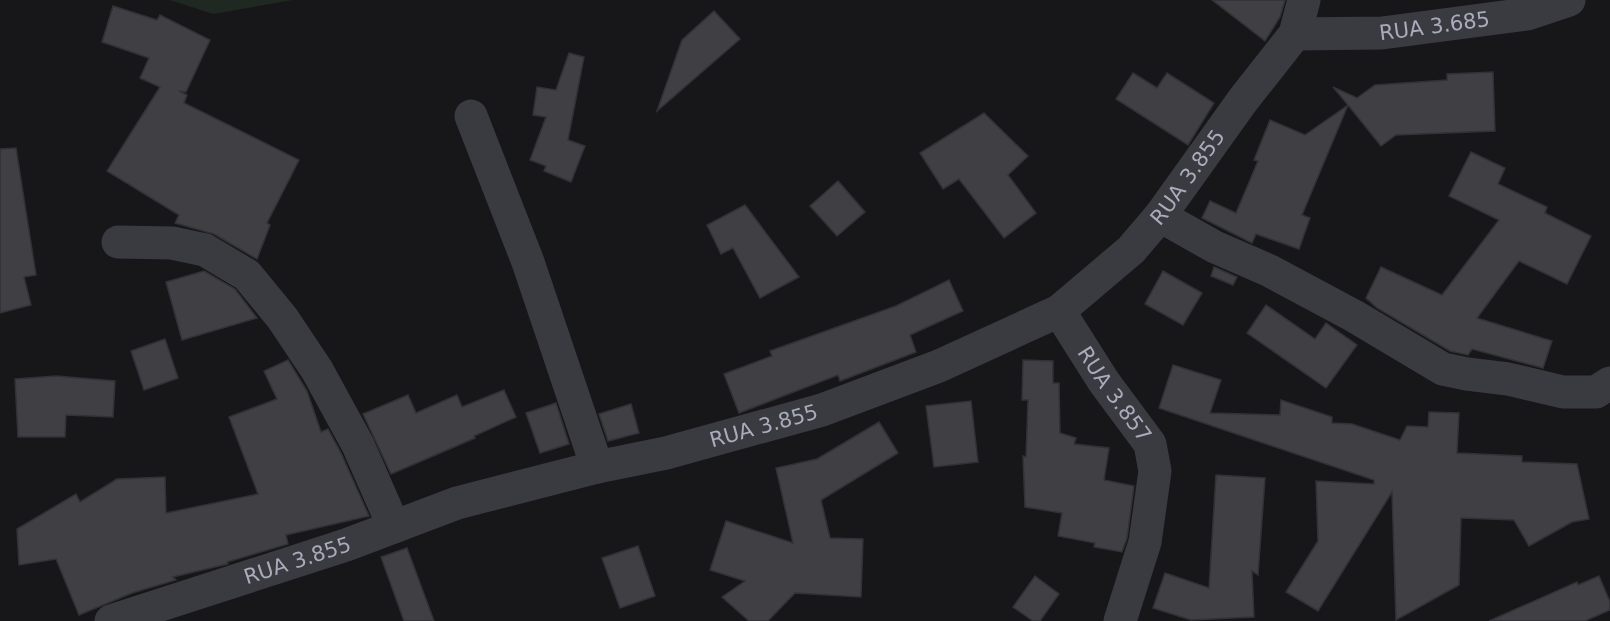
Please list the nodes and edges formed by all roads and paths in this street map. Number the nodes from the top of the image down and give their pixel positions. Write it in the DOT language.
graph roads {
  1 [pos="1304,0"];
  2 [pos="1569,0"];
  3 [pos="1294,34"];
  4 [pos="471,116"];
  5 [pos="1160,216"];
  6 [pos="118,242"];
  7 [pos="1059,311"];
  8 [pos="1610,383"];
  9 [pos="597,467"];
  10 [pos="394,527"];
  11 [pos="1122,620"];
  12 [pos="111,621"];
  1 -- 3 [label="street"];
  2 -- 3 [label="street, RUA 3.685"];
  3 -- 5 [label="street, RUA 3.855"];
  4 -- 9 [label="street"];
  5 -- 7 [label="street, RUA 3.855"];
  5 -- 8 [label="street"];
  6 -- 10 [label="street"];
  7 -- 9 [label="street, RUA 3.855"];
  7 -- 11 [label="street, RUA 3.857"];
  9 -- 10 [label="street, RUA 3.855"];
  10 -- 12 [label="street, RUA 3.855"];
}
